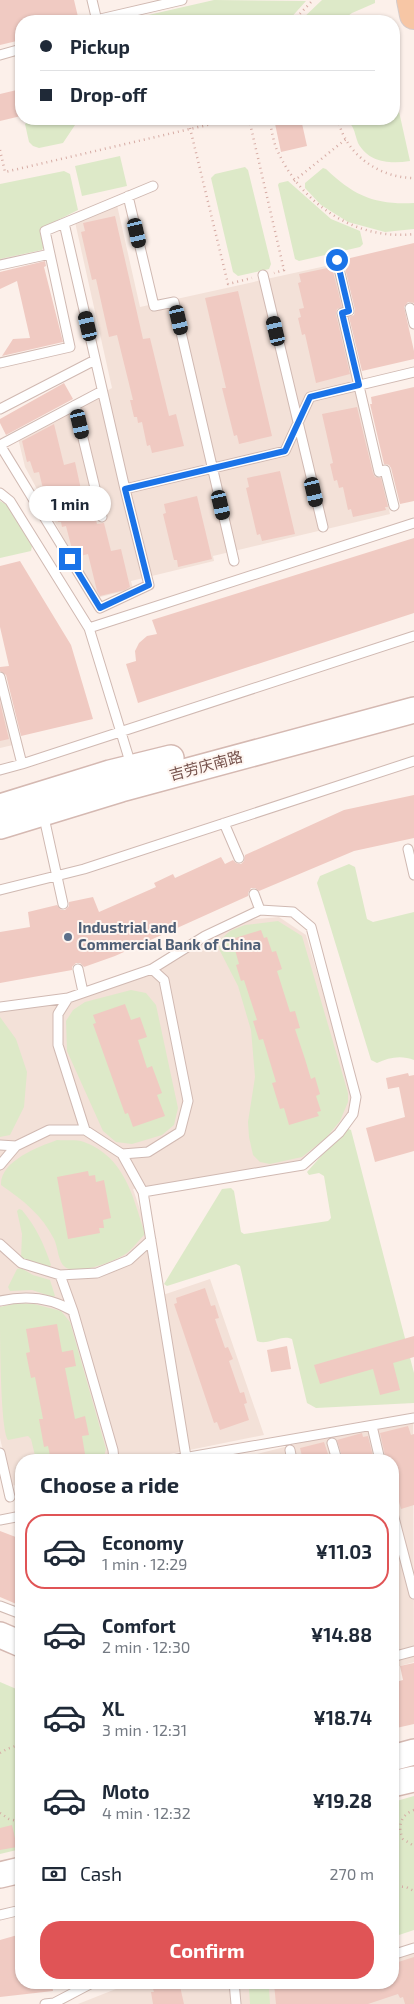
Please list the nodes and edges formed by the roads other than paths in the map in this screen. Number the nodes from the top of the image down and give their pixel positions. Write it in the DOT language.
graph roads {
  1 [pos="92,0"];
  2 [pos="182,0"];
  3 [pos="410,0"];
  4 [pos="96,15"];
  5 [pos="118,15"];
  6 [pos="414,15"];
  7 [pos="15,51"];
  8 [pos="0,55"];
  9 [pos="153,186"];
  10 [pos="128,196"];
  11 [pos="64,223"];
  12 [pos="50,254"];
  13 [pos="337,260"];
  14 [pos="0,265"];
  15 [pos="263,275"];
  16 [pos="410,308"];
  17 [pos="414,324"];
  18 [pos="95,360"];
  19 [pos="0,362"];
  20 [pos="414,372"];
  21 [pos="359,385"];
  22 [pos="102,391"];
  23 [pos="75,405"];
  24 [pos="0,409"];
  25 [pos="298,423"];
  26 [pos="213,468"];
  27 [pos="125,489"];
  28 [pos="0,493"];
  29 [pos="394,506"];
  30 [pos="102,517"];
  31 [pos="414,523"];
  32 [pos="322,527"];
  33 [pos="234,561"];
  34 [pos="89,628"];
  35 [pos="414,636"];
  36 [pos="0,677"];
  37 [pos="414,698"];
  38 [pos="414,710"];
  39 [pos="122,732"];
  40 [pos="414,761"];
  41 [pos="22,764"];
  42 [pos="132,768"];
  43 [pos="0,770"];
  44 [pos="0,807"];
  45 [pos="43,813"];
  46 [pos="224,823"];
  47 [pos="0,826"];
  48 [pos="408,849"];
  49 [pos="239,858"];
  50 [pos="414,875"];
  51 [pos="57,876"];
  52 [pos="0,890"];
  53 [pos="254,894"];
  54 [pos="63,904"];
  55 [pos="260,910"];
  56 [pos="78,969"];
  57 [pos="152,969"];
  58 [pos="83,992"];
  59 [pos="68,998"];
  60 [pos="0,1007"];
  61 [pos="85,1130"];
  62 [pos="0,1145"];
  63 [pos="16,1146"];
  64 [pos="122,1154"];
  65 [pos="0,1165"];
  66 [pos="143,1192"];
  67 [pos="151,1240"];
  68 [pos="0,1244"];
  69 [pos="60,1276"];
  70 [pos="0,1301"];
  71 [pos="73,1311"];
  72 [pos="414,1418"];
  73 [pos="372,1426"];
  74 [pos="332,1442"];
  75 [pos="290,1450"];
  76 [pos="0,1453"];
  77 [pos="113,1454"];
  78 [pos="186,1454"];
  79 [pos="204,1454"];
  80 [pos="291,1454"];
  81 [pos="335,1454"];
  82 [pos="379,1454"];
  83 [pos="10,1497"];
  84 [pos="15,1517"];
  85 [pos="0,1520"];
  86 [pos="399,1535"];
  87 [pos="414,1594"];
  88 [pos="0,1606"];
  89 [pos="15,1612"];
  90 [pos="0,1635"];
  91 [pos="15,1641"];
  92 [pos="414,1651"];
  93 [pos="399,1655"];
  94 [pos="414,1752"];
  95 [pos="399,1756"];
  96 [pos="15,1871"];
  97 [pos="0,1875"];
  98 [pos="15,1911"];
  99 [pos="0,1915"];
  100 [pos="414,1948"];
  101 [pos="399,1952"];
  102 [pos="81,1989"];
  103 [pos="235,1989"];
  104 [pos="45,2004"];
  105 [pos="236,2004"];
  1 -- 4 [label="lane"];
  2 -- 5 [label="lane"];
  3 -- 6 [label="main road"];
  7 -- 8 [label="lane"];
  9 -- 10 [label="lane"];
  10 -- 11 [label="lane"];
  10 -- 26 [label="lane"];
  11 -- 12 [label="lane"];
  11 -- 18 [label="lane"];
  12 -- 14 [label="lane"];
  12 -- 19 [label="lane"];
  13 -- 21 [label="lane"];
  15 -- 25 [label="lane"];
  16 -- 17 [label="lane"];
  18 -- 22 [label="lane"];
  18 -- 24 [label="lane"];
  20 -- 21 [label="lane"];
  21 -- 25 [label="lane"];
  21 -- 29 [label="lane"];
  22 -- 23 [label="lane"];
  22 -- 27 [label="lane"];
  23 -- 27 [label="lane"];
  23 -- 30 [label="lane"];
  25 -- 26 [label="lane"];
  25 -- 32 [label="lane"];
  26 -- 27 [label="lane"];
  26 -- 33 [label="lane"];
  28 -- 34 [label="lane"];
  31 -- 34 [label="lane"];
  34 -- 39 [label="lane"];
  35 -- 39 [label="lane"];
  36 -- 41 [label="lane"];
  37 -- 42 [label="main road, 吉劳庆南路"];
  38 -- 45 [label="main road, 吉劳庆南路"];
  39 -- 41 [label="lane"];
  39 -- 42 [label="lane"];
  40 -- 46 [label="lane"];
  41 -- 43 [label="lane"];
  42 -- 44 [label="main road, 吉劳庆南路"];
  45 -- 47 [label="main road, 吉劳庆南路"];
  45 -- 51 [label="lane"];
  46 -- 49 [label="lane"];
  46 -- 51 [label="lane"];
  48 -- 50 [label="lane"];
  51 -- 52 [label="lane"];
  51 -- 54 [label="lane"];
  53 -- 55 [label="lane"];
  55 -- 57 [label="lane"];
  55 -- 66 [label="lane"];
  56 -- 58 [label="lane"];
  57 -- 58 [label="lane"];
  57 -- 64 [label="lane"];
  58 -- 59 [label="lane"];
  59 -- 60 [label="lane"];
  59 -- 61 [label="lane"];
  61 -- 63 [label="lane"];
  61 -- 64 [label="lane"];
  62 -- 63 [label="lane"];
  63 -- 65 [label="lane"];
  64 -- 66 [label="lane"];
  66 -- 67 [label="lane"];
  67 -- 69 [label="lane"];
  67 -- 78 [label="lane"];
  68 -- 69 [label="lane"];
  69 -- 71 [label="lane"];
  70 -- 71 [label="lane"];
  71 -- 77 [label="lane"];
  72 -- 73 [label="lane"];
  73 -- 79 [label="lane"];
  73 -- 82 [label="lane"];
  74 -- 81 [label="lane"];
  75 -- 80 [label="lane"];
  76 -- 83 [label="lane"];
  84 -- 85 [label="lane"];
  86 -- 87 [label="lane"];
  88 -- 89 [label="lane"];
  90 -- 91 [label="main road"];
  92 -- 93 [label="lane"];
  94 -- 95 [label="main road"];
  96 -- 97 [label="main road"];
  98 -- 99 [label="lane"];
  100 -- 101 [label="lane"];
  102 -- 104 [label="lane"];
  103 -- 105 [label="lane"];
}
